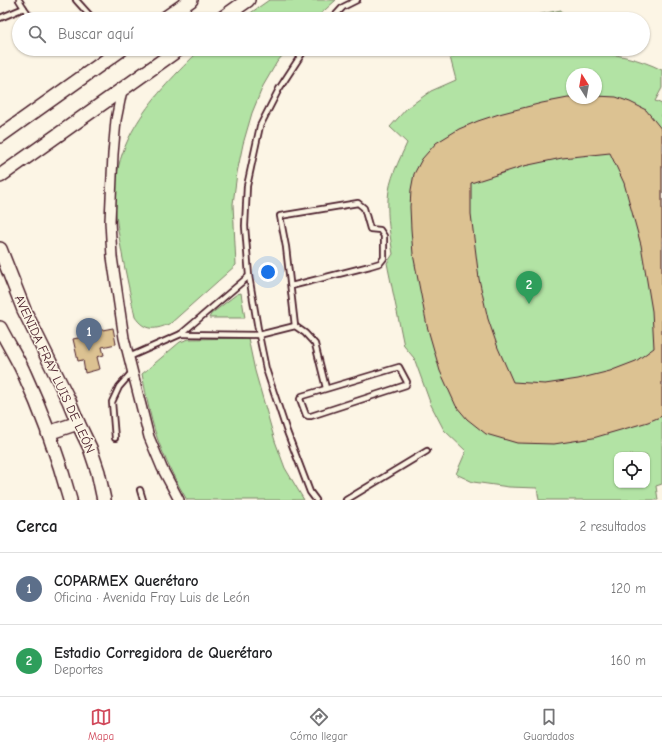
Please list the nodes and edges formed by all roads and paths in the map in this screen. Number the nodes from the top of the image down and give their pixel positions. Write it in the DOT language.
graph roads {
  1 [pos="20,0"];
  2 [pos="76,0"];
  3 [pos="191,0"];
  4 [pos="248,0"];
  5 [pos="358,0"];
  6 [pos="24,8"];
  7 [pos="14,12"];
  8 [pos="27,12"];
  9 [pos="87,12"];
  10 [pos="174,12"];
  11 [pos="231,12"];
  12 [pos="339,12"];
  13 [pos="12,13"];
  14 [pos="0,18"];
  15 [pos="112,56"];
  16 [pos="169,56"];
  17 [pos="301,56"];
  18 [pos="122,90"];
  19 [pos="0,136"];
  20 [pos="0,176"];
  21 [pos="0,249"];
  22 [pos="250,276"];
  23 [pos="291,286"];
  24 [pos="295,326"];
  25 [pos="0,328"];
  26 [pos="180,334"];
  27 [pos="259,335"];
  28 [pos="129,356"];
  29 [pos="133,371"];
  30 [pos="326,388"];
  31 [pos="78,423"];
  32 [pos="48,433"];
  33 [pos="115,438"];
  34 [pos="427,451"];
  35 [pos="140,490"];
  36 [pos="70,500"];
  37 [pos="104,500"];
  38 [pos="143,500"];
  39 [pos="179,500"];
  40 [pos="316,500"];
  41 [pos="346,500"];
  1 -- 6 [label="lane"];
  2 -- 9 [label="lane"];
  3 -- 10 [label="main road"];
  4 -- 11 [label="main road"];
  5 -- 12 [label="lane"];
  6 -- 7 [label="lane"];
  6 -- 8 [label="lane"];
  13 -- 14 [label="lane"];
  15 -- 19 [label="main road"];
  16 -- 18 [label="main road"];
  17 -- 22 [label="lane"];
  18 -- 20 [label="main road"];
  18 -- 28 [label="street"];
  21 -- 31 [label="main road, AVENIDA FRAY LUIS DE LEÓN"];
  22 -- 26 [label="lane"];
  22 -- 27 [label="lane"];
  23 -- 23 [label="lane"];
  23 -- 24 [label="lane"];
  24 -- 27 [label="lane"];
  24 -- 30 [label="lane"];
  25 -- 32 [label="main road"];
  26 -- 27 [label="lane"];
  26 -- 28 [label="lane"];
  27 -- 40 [label="lane"];
  28 -- 29 [label="street"];
  29 -- 33 [label="lane"];
  29 -- 39 [label="street"];
  30 -- 30 [label="lane"];
  31 -- 32 [label="main road"];
  31 -- 37 [label="main road, AVENIDA FRAY LUIS DE LEÓN"];
  32 -- 36 [label="main road"];
  34 -- 41 [label="lane"];
  35 -- 38 [label="lane"];
}
